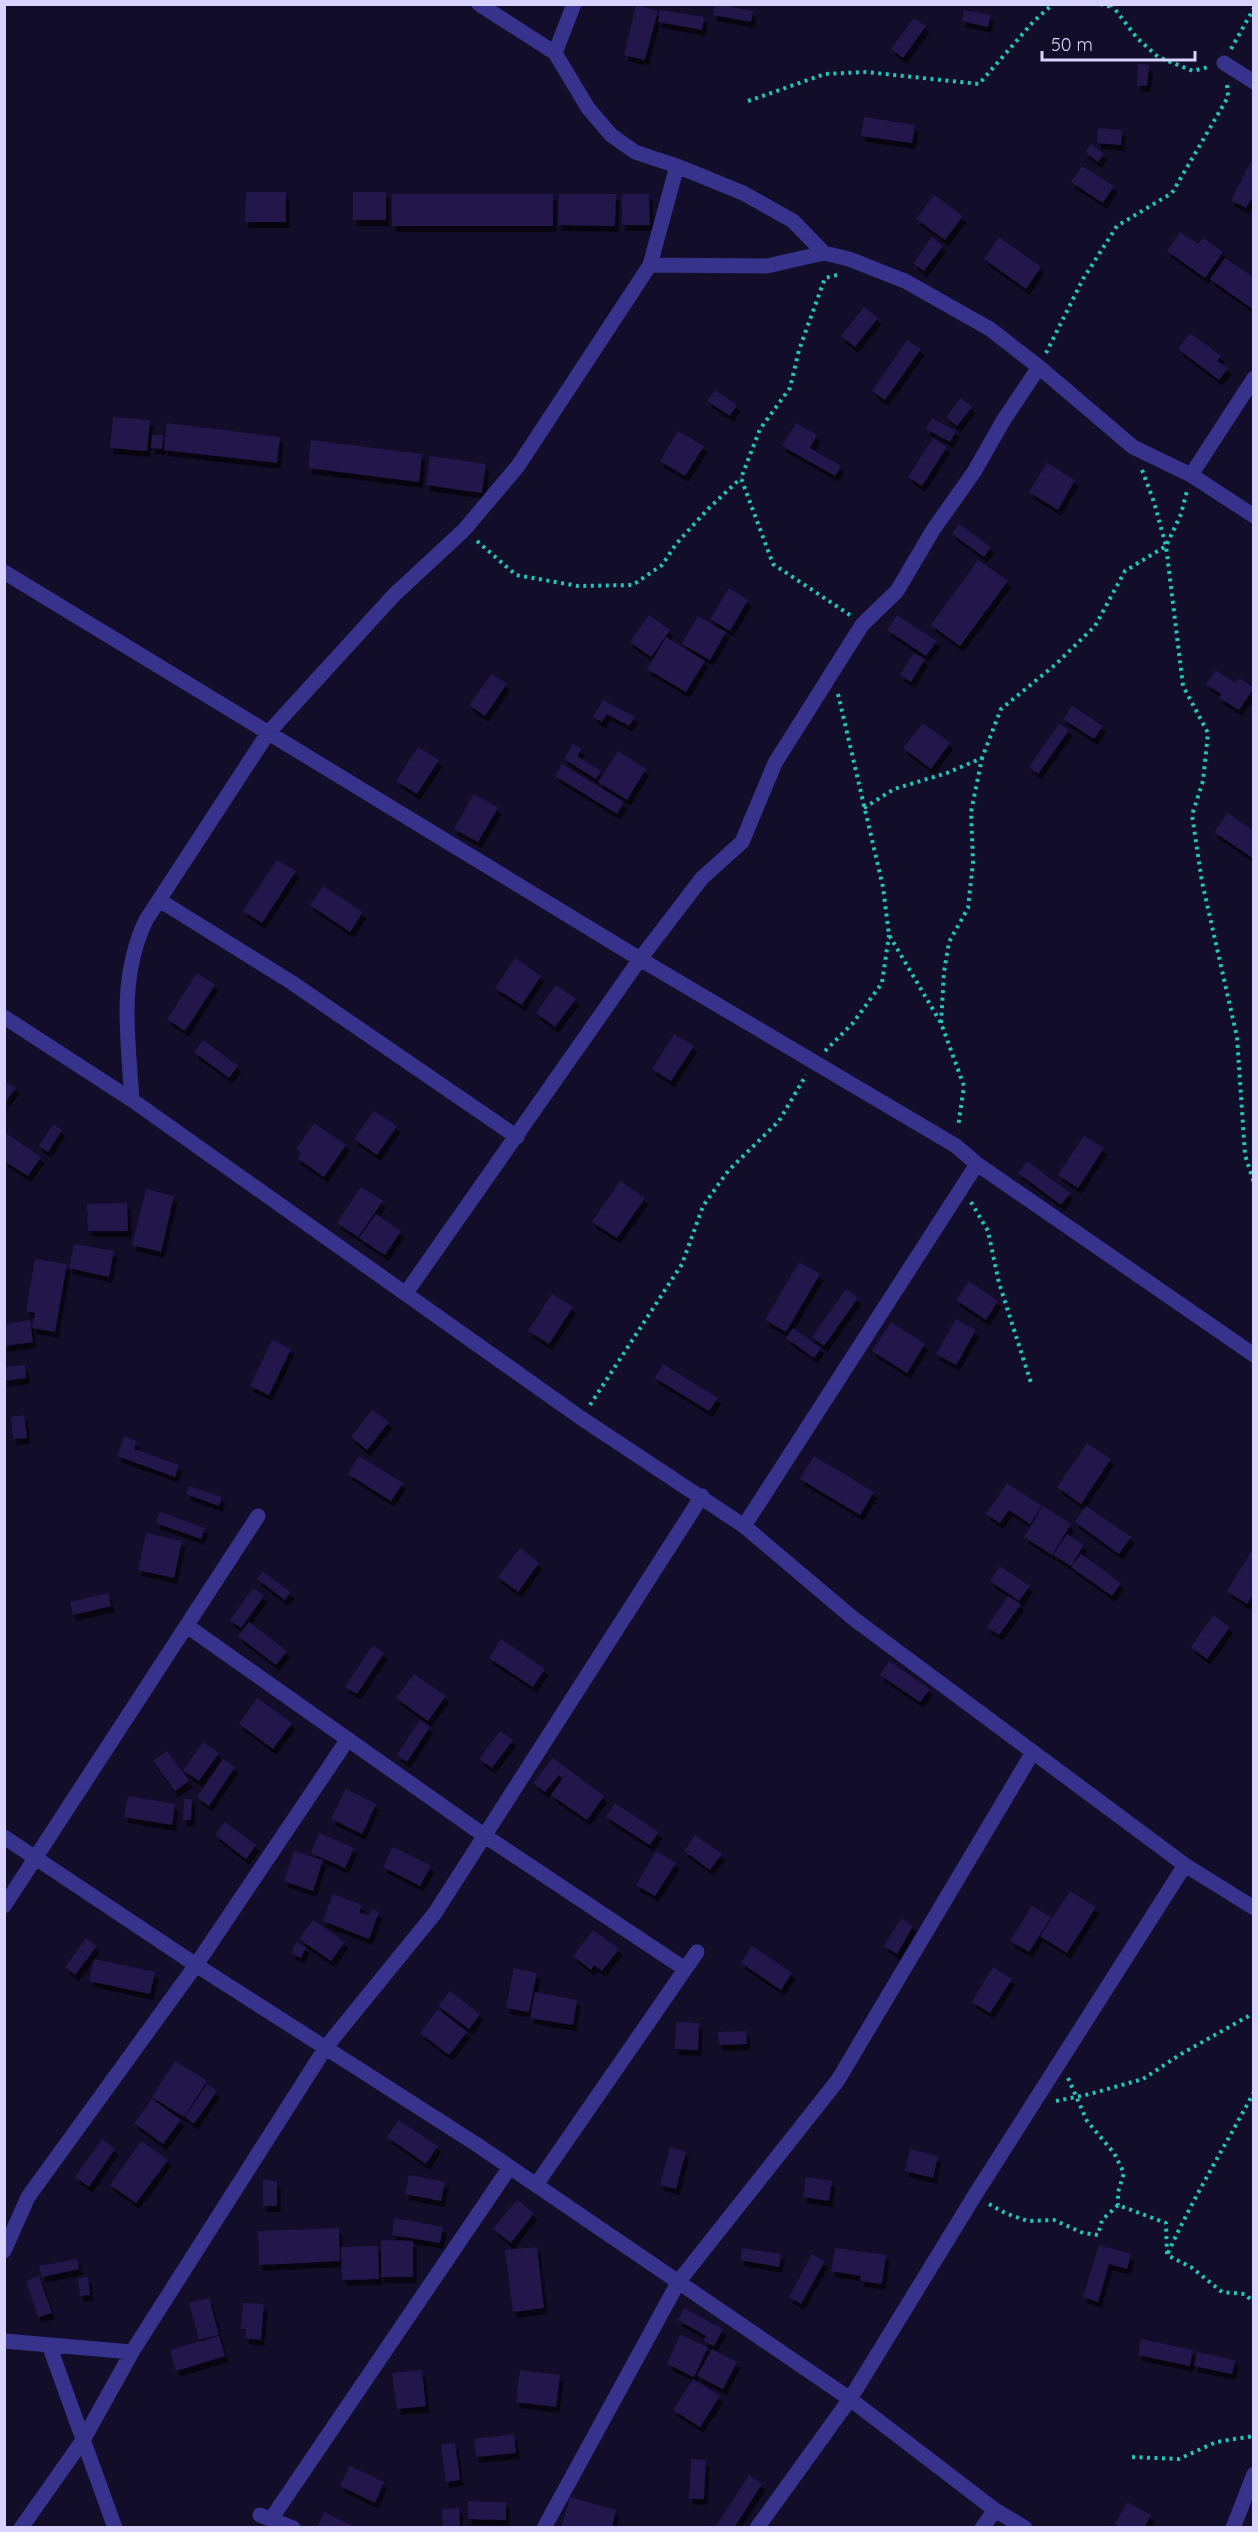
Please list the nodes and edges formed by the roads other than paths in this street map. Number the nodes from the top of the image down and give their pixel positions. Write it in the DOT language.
graph roads {
  1 [pos="479,4"];
  2 [pos="574,4"];
  3 [pos="555,53"];
  4 [pos="1224,63"];
  5 [pos="1254,82"];
  6 [pos="677,166"];
  7 [pos="824,253"];
  8 [pos="650,265"];
  9 [pos="1039,367"];
  10 [pos="1254,378"];
  11 [pos="1191,475"];
  12 [pos="1254,516"];
  13 [pos="4,572"];
  14 [pos="268,733"];
  15 [pos="159,900"];
  16 [pos="640,959"];
  17 [pos="4,1017"];
  18 [pos="132,1100"];
  19 [pos="517,1137"];
  20 [pos="977,1164"];
  21 [pos="406,1293"];
  22 [pos="1254,1354"];
  23 [pos="702,1496"];
  24 [pos="258,1516"];
  25 [pos="744,1526"];
  26 [pos="187,1626"];
  27 [pos="348,1739"];
  28 [pos="1033,1752"];
  29 [pos="485,1836"];
  30 [pos="4,1837"];
  31 [pos="36,1859"];
  32 [pos="1185,1865"];
  33 [pos="4,1906"];
  34 [pos="1254,1908"];
  35 [pos="697,1952"];
  36 [pos="196,1965"];
  37 [pos="685,1969"];
  38 [pos="326,2047"];
  39 [pos="510,2167"];
  40 [pos="536,2185"];
  41 [pos="4,2251"];
  42 [pos="679,2281"];
  43 [pos="4,2341"];
  44 [pos="49,2345"];
  45 [pos="132,2352"];
  46 [pos="850,2399"];
  47 [pos="84,2440"];
  48 [pos="1254,2474"];
  49 [pos="995,2510"];
  50 [pos="21,2528"];
  51 [pos="115,2528"];
  52 [pos="292,2528"];
  53 [pos="544,2528"];
  54 [pos="757,2528"];
  55 [pos="982,2528"];
  56 [pos="1025,2528"];
  57 [pos="1233,2528"];
  1 -- 3 [label="street"];
  2 -- 3 [label="street"];
  3 -- 6 [label="street"];
  4 -- 5 [label="street"];
  6 -- 7 [label="street"];
  6 -- 8 [label="street"];
  7 -- 8 [label="street"];
  7 -- 9 [label="street"];
  8 -- 14 [label="street"];
  9 -- 11 [label="street"];
  9 -- 16 [label="street"];
  10 -- 11 [label="street"];
  11 -- 12 [label="street"];
  13 -- 14 [label="street"];
  14 -- 15 [label="street"];
  14 -- 16 [label="street"];
  15 -- 18 [label="street"];
  15 -- 19 [label="street"];
  16 -- 19 [label="street"];
  16 -- 20 [label="street"];
  17 -- 18 [label="street"];
  18 -- 21 [label="street"];
  19 -- 21 [label="street"];
  20 -- 22 [label="street"];
  20 -- 25 [label="street"];
  21 -- 23 [label="street"];
  23 -- 25 [label="street"];
  23 -- 29 [label="street"];
  24 -- 26 [label="street"];
  25 -- 28 [label="street"];
  26 -- 27 [label="street"];
  26 -- 31 [label="street"];
  27 -- 29 [label="street"];
  27 -- 36 [label="street"];
  28 -- 32 [label="street"];
  28 -- 42 [label="street"];
  29 -- 37 [label="street"];
  29 -- 38 [label="street"];
  30 -- 31 [label="street"];
  31 -- 33 [label="street"];
  31 -- 36 [label="street"];
  32 -- 34 [label="street"];
  32 -- 46 [label="street"];
  35 -- 37 [label="street"];
  36 -- 38 [label="street"];
  36 -- 41 [label="street"];
  37 -- 40 [label="street"];
  38 -- 39 [label="street"];
  38 -- 45 [label="street"];
  39 -- 40 [label="street"];
  39 -- 52 [label="street"];
  40 -- 42 [label="street"];
  42 -- 46 [label="street"];
  42 -- 53 [label="street"];
  43 -- 44 [label="street"];
  44 -- 45 [label="street"];
  44 -- 47 [label="street"];
  45 -- 47 [label="street"];
  46 -- 49 [label="street"];
  46 -- 54 [label="street"];
  47 -- 50 [label="street"];
  47 -- 51 [label="street"];
  48 -- 57 [label="street"];
  49 -- 55 [label="street"];
  49 -- 56 [label="street"];
}
